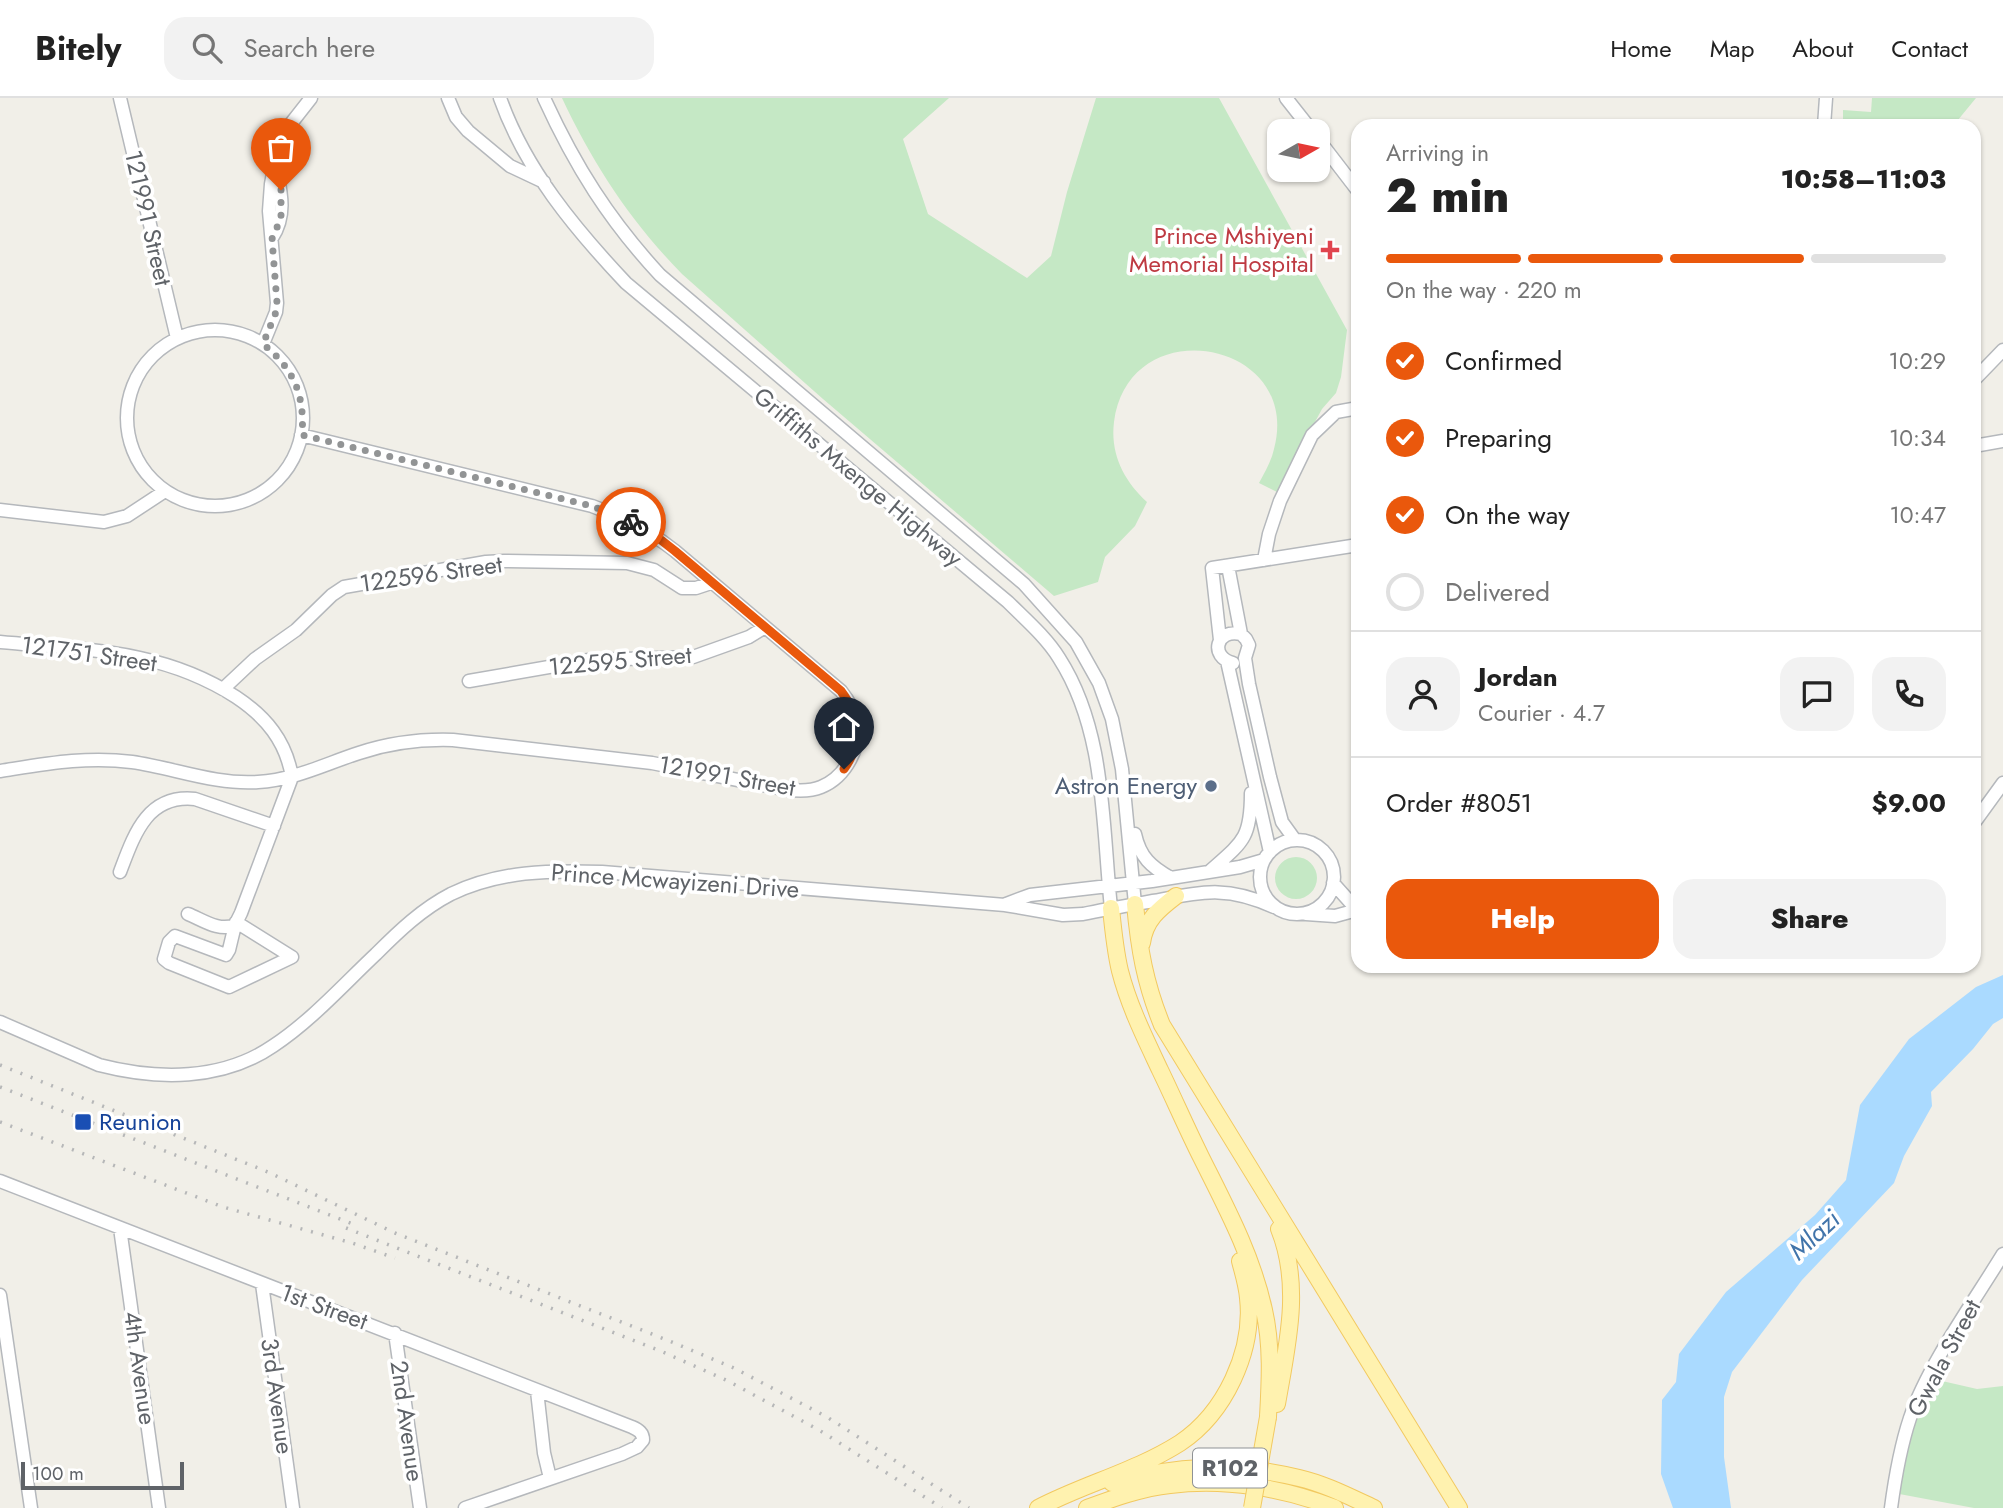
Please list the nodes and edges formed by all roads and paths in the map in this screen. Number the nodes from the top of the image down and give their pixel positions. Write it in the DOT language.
graph roads {
  1 [pos="120,98"];
  2 [pos="311,98"];
  3 [pos="448,98"];
  4 [pos="500,98"];
  5 [pos="544,98"];
  6 [pos="1286,98"];
  7 [pos="1826,98"];
  8 [pos="1303,119"];
  9 [pos="1824,119"];
  10 [pos="1330,154"];
  11 [pos="544,182"];
  12 [pos="1351,182"];
  13 [pos="177,338"];
  14 [pos="263,344"];
  15 [pos="2003,350"];
  16 [pos="1981,373"];
  17 [pos="1351,409"];
  18 [pos="302,435"];
  19 [pos="2003,441"];
  20 [pos="1981,445"];
  21 [pos="165,491"];
  22 [pos="0,510"];
  23 [pos="1351,546"];
  24 [pos="1264,560"];
  25 [pos="1228,566"];
  26 [pos="711,583"];
  27 [pos="765,627"];
  28 [pos="1241,634"];
  29 [pos="1220,640"];
  30 [pos="0,642"];
  31 [pos="1245,658"];
  32 [pos="1227,661"];
  33 [pos="469,681"];
  34 [pos="223,689"];
  35 [pos="0,771"];
  36 [pos="1251,771"];
  37 [pos="292,777"];
  38 [pos="2003,783"];
  39 [pos="1124,793"];
  40 [pos="1981,813"];
  41 [pos="274,826"];
  42 [pos="1295,841"];
  43 [pos="1267,856"];
  44 [pos="1210,871"];
  45 [pos="120,872"];
  46 [pos="1171,878"];
  47 [pos="1333,883"];
  48 [pos="1133,884"];
  49 [pos="1109,887"];
  50 [pos="1176,896"];
  51 [pos="1351,903"];
  52 [pos="1135,904"];
  53 [pos="1005,905"];
  54 [pos="1274,907"];
  55 [pos="1111,908"];
  56 [pos="1351,913"];
  57 [pos="188,914"];
  58 [pos="1305,914"];
  59 [pos="235,923"];
  60 [pos="1140,952"];
  61 [pos="0,1022"];
  62 [pos="1201,1158"];
  63 [pos="0,1181"];
  64 [pos="1265,1195"];
  65 [pos="120,1227"];
  66 [pos="2003,1254"];
  67 [pos="262,1284"];
  68 [pos="1,1304"];
  69 [pos="395,1333"];
  70 [pos="537,1391"];
  71 [pos="1271,1419"];
  72 [pos="550,1478"];
  73 [pos="31,1508"];
  74 [pos="159,1508"];
  75 [pos="292,1508"];
  76 [pos="420,1508"];
  77 [pos="465,1508"];
  78 [pos="1038,1508"];
  79 [pos="1047,1508"];
  80 [pos="1087,1508"];
  81 [pos="1252,1508"];
  82 [pos="1259,1508"];
  83 [pos="1335,1508"];
  84 [pos="1374,1508"];
  85 [pos="1458,1508"];
  86 [pos="1891,1508"];
  1 -- 13 [label="street, 121991 Street"];
  2 -- 14 [label="street"];
  3 -- 11 [label="street"];
  4 -- 11 [label="street, Griffiths Mxenge Highway"];
  5 -- 39 [label="street, Griffiths Mxenge Highway"];
  6 -- 8 [label="street"];
  7 -- 9 [label="street"];
  10 -- 12 [label="street"];
  11 -- 49 [label="street, Griffiths Mxenge Highway"];
  13 -- 14 [label="street"];
  13 -- 21 [label="street"];
  14 -- 18 [label="street"];
  15 -- 16 [label="street"];
  17 -- 24 [label="street"];
  18 -- 21 [label="street"];
  18 -- 26 [label="street, 121991 Street"];
  19 -- 20 [label="street"];
  21 -- 22 [label="street"];
  23 -- 24 [label="street"];
  24 -- 25 [label="street"];
  25 -- 28 [label="street"];
  25 -- 29 [label="street"];
  26 -- 27 [label="street, 121991 Street"];
  26 -- 34 [label="street, 122596 Street"];
  27 -- 33 [label="street, 122595 Street"];
  27 -- 37 [label="street, 121991 Street"];
  28 -- 29 [label="street"];
  28 -- 31 [label="street"];
  29 -- 32 [label="street"];
  30 -- 34 [label="street, 121751 Street"];
  31 -- 32 [label="street"];
  31 -- 42 [label="street"];
  32 -- 36 [label="street"];
  34 -- 37 [label="street, 121751 Street"];
  35 -- 37 [label="street, 121991 Street"];
  36 -- 43 [label="street"];
  36 -- 44 [label="street"];
  37 -- 41 [label="street"];
  38 -- 40 [label="street"];
  39 -- 46 [label="street"];
  39 -- 48 [label="street, Griffiths Mxenge Highway"];
  41 -- 45 [label="street"];
  41 -- 59 [label="street"];
  42 -- 43 [label="street"];
  42 -- 47 [label="street"];
  43 -- 44 [label="street, Prince Mcwayizeni Drive"];
  43 -- 54 [label="street"];
  44 -- 46 [label="street, Prince Mcwayizeni Drive"];
  46 -- 48 [label="street, Prince Mcwayizeni Drive"];
  47 -- 51 [label="street"];
  47 -- 58 [label="street"];
  48 -- 49 [label="street, Prince Mcwayizeni Drive"];
  48 -- 52 [label="street, Griffiths Mxenge Highway"];
  49 -- 53 [label="street, Prince Mcwayizeni Drive"];
  49 -- 55 [label="street, Griffiths Mxenge Highway"];
  50 -- 52 [label="street, Prince Mcwayizeni Drive"];
  50 -- 54 [label="street, Prince Mcwayizeni Drive"];
  50 -- 60 [label="main road"];
  52 -- 55 [label="street, Prince Mcwayizeni Drive"];
  52 -- 60 [label="main road"];
  53 -- 55 [label="street, Prince Mcwayizeni Drive"];
  53 -- 61 [label="street, Prince Mcwayizeni Drive"];
  54 -- 58 [label="street"];
  55 -- 62 [label="main road"];
  56 -- 58 [label="street"];
  57 -- 59 [label="street"];
  59 -- 59 [label="street"];
  60 -- 64 [label="main road"];
  62 -- 71 [label="main road"];
  62 -- 78 [label="main road"];
  63 -- 65 [label="street, 1st Street"];
  64 -- 71 [label="main road"];
  64 -- 85 [label="main road"];
  65 -- 67 [label="street, 1st Street"];
  65 -- 74 [label="street, 4th Avenue"];
  66 -- 86 [label="street, Gwala Street"];
  67 -- 69 [label="street, 1st Street"];
  67 -- 75 [label="street, 3rd Avenue"];
  68 -- 73 [label="street"];
  69 -- 70 [label="street, 1st Street"];
  69 -- 76 [label="street, 2nd Avenue"];
  70 -- 72 [label="street"];
  70 -- 72 [label="street, 1st Street"];
  71 -- 81 [label="main road, bridge"];
  71 -- 82 [label="main road"];
  72 -- 77 [label="street"];
  79 -- 84 [label="main road, R102"];
  80 -- 83 [label="main road, R102"];
}
